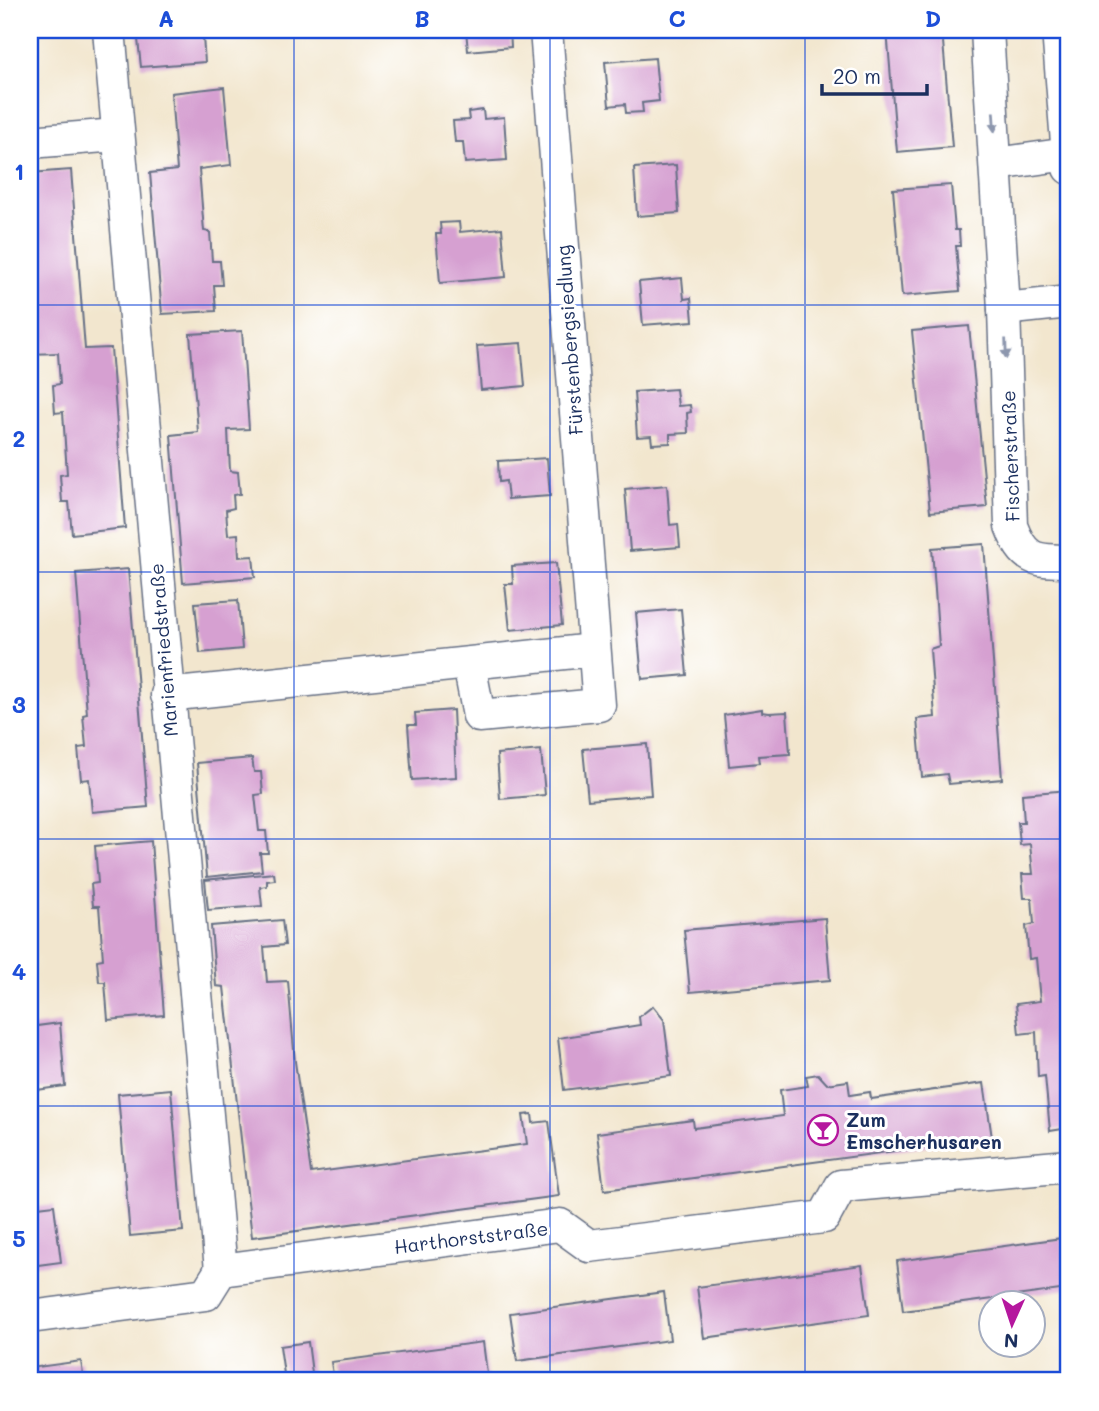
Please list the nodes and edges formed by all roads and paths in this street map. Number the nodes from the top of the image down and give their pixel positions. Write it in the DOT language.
graph roads {
  1 [pos="108,30"];
  2 [pos="546,30"];
  3 [pos="987,30"];
  4 [pos="1058,30"];
  5 [pos="117,135"];
  6 [pos="30,142"];
  7 [pos="1069,161"];
  8 [pos="997,164"];
  9 [pos="1069,302"];
  10 [pos="1004,309"];
  11 [pos="1069,561"];
  12 [pos="593,650"];
  13 [pos="469,664"];
  14 [pos="167,695"];
  15 [pos="1069,1166"];
  16 [pos="221,1270"];
  17 [pos="30,1317"];
  1 -- 5 [label="street, Marienfriedstraße"];
  2 -- 12 [label="street, Fürstenbergsiedlung"];
  3 -- 8 [label="street, Fischerstraße, one-way"];
  4 -- 7 [label="street"];
  5 -- 6 [label="street"];
  5 -- 14 [label="street, Marienfriedstraße"];
  7 -- 8 [label="street"];
  8 -- 10 [label="street, Fischerstraße"];
  9 -- 10 [label="street"];
  10 -- 11 [label="street, Fischerstraße, one-way"];
  12 -- 13 [label="street"];
  12 -- 13 [label="street, Fürstenbergsiedlung"];
  13 -- 14 [label="street"];
  14 -- 16 [label="street, Marienfriedstraße"];
  15 -- 16 [label="street, Harthorststraße"];
  16 -- 17 [label="street"];
}
